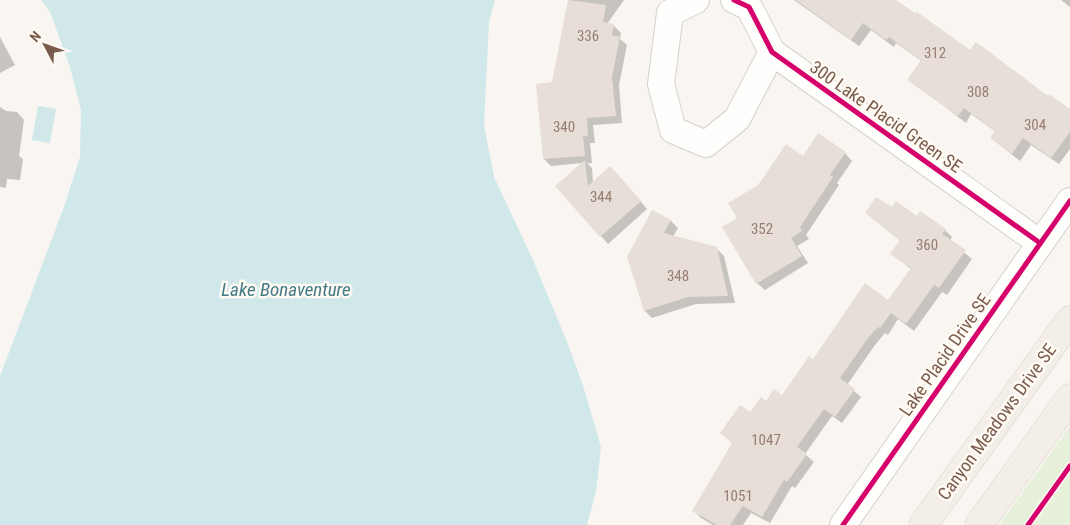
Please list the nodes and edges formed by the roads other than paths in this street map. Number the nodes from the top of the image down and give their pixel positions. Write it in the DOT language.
graph roads {
  1 [pos="696,0"];
  2 [pos="734,0"];
  3 [pos="772,52"];
  4 [pos="1070,202"];
  5 [pos="1040,243"];
  6 [pos="1070,320"];
  7 [pos="1070,398"];
  8 [pos="843,525"];
  9 [pos="923,525"];
  10 [pos="979,525"];
  1 -- 3 [label="street"];
  2 -- 3 [label="street, 300 Lake Placid Green SE"];
  3 -- 5 [label="street, 300 Lake Placid Green SE"];
  4 -- 5 [label="street, Lake Placid Drive SE"];
  5 -- 8 [label="street, Lake Placid Drive SE"];
  6 -- 9 [label="main road, Canyon Meadows Drive SE"];
  7 -- 10 [label="main road"];
}
